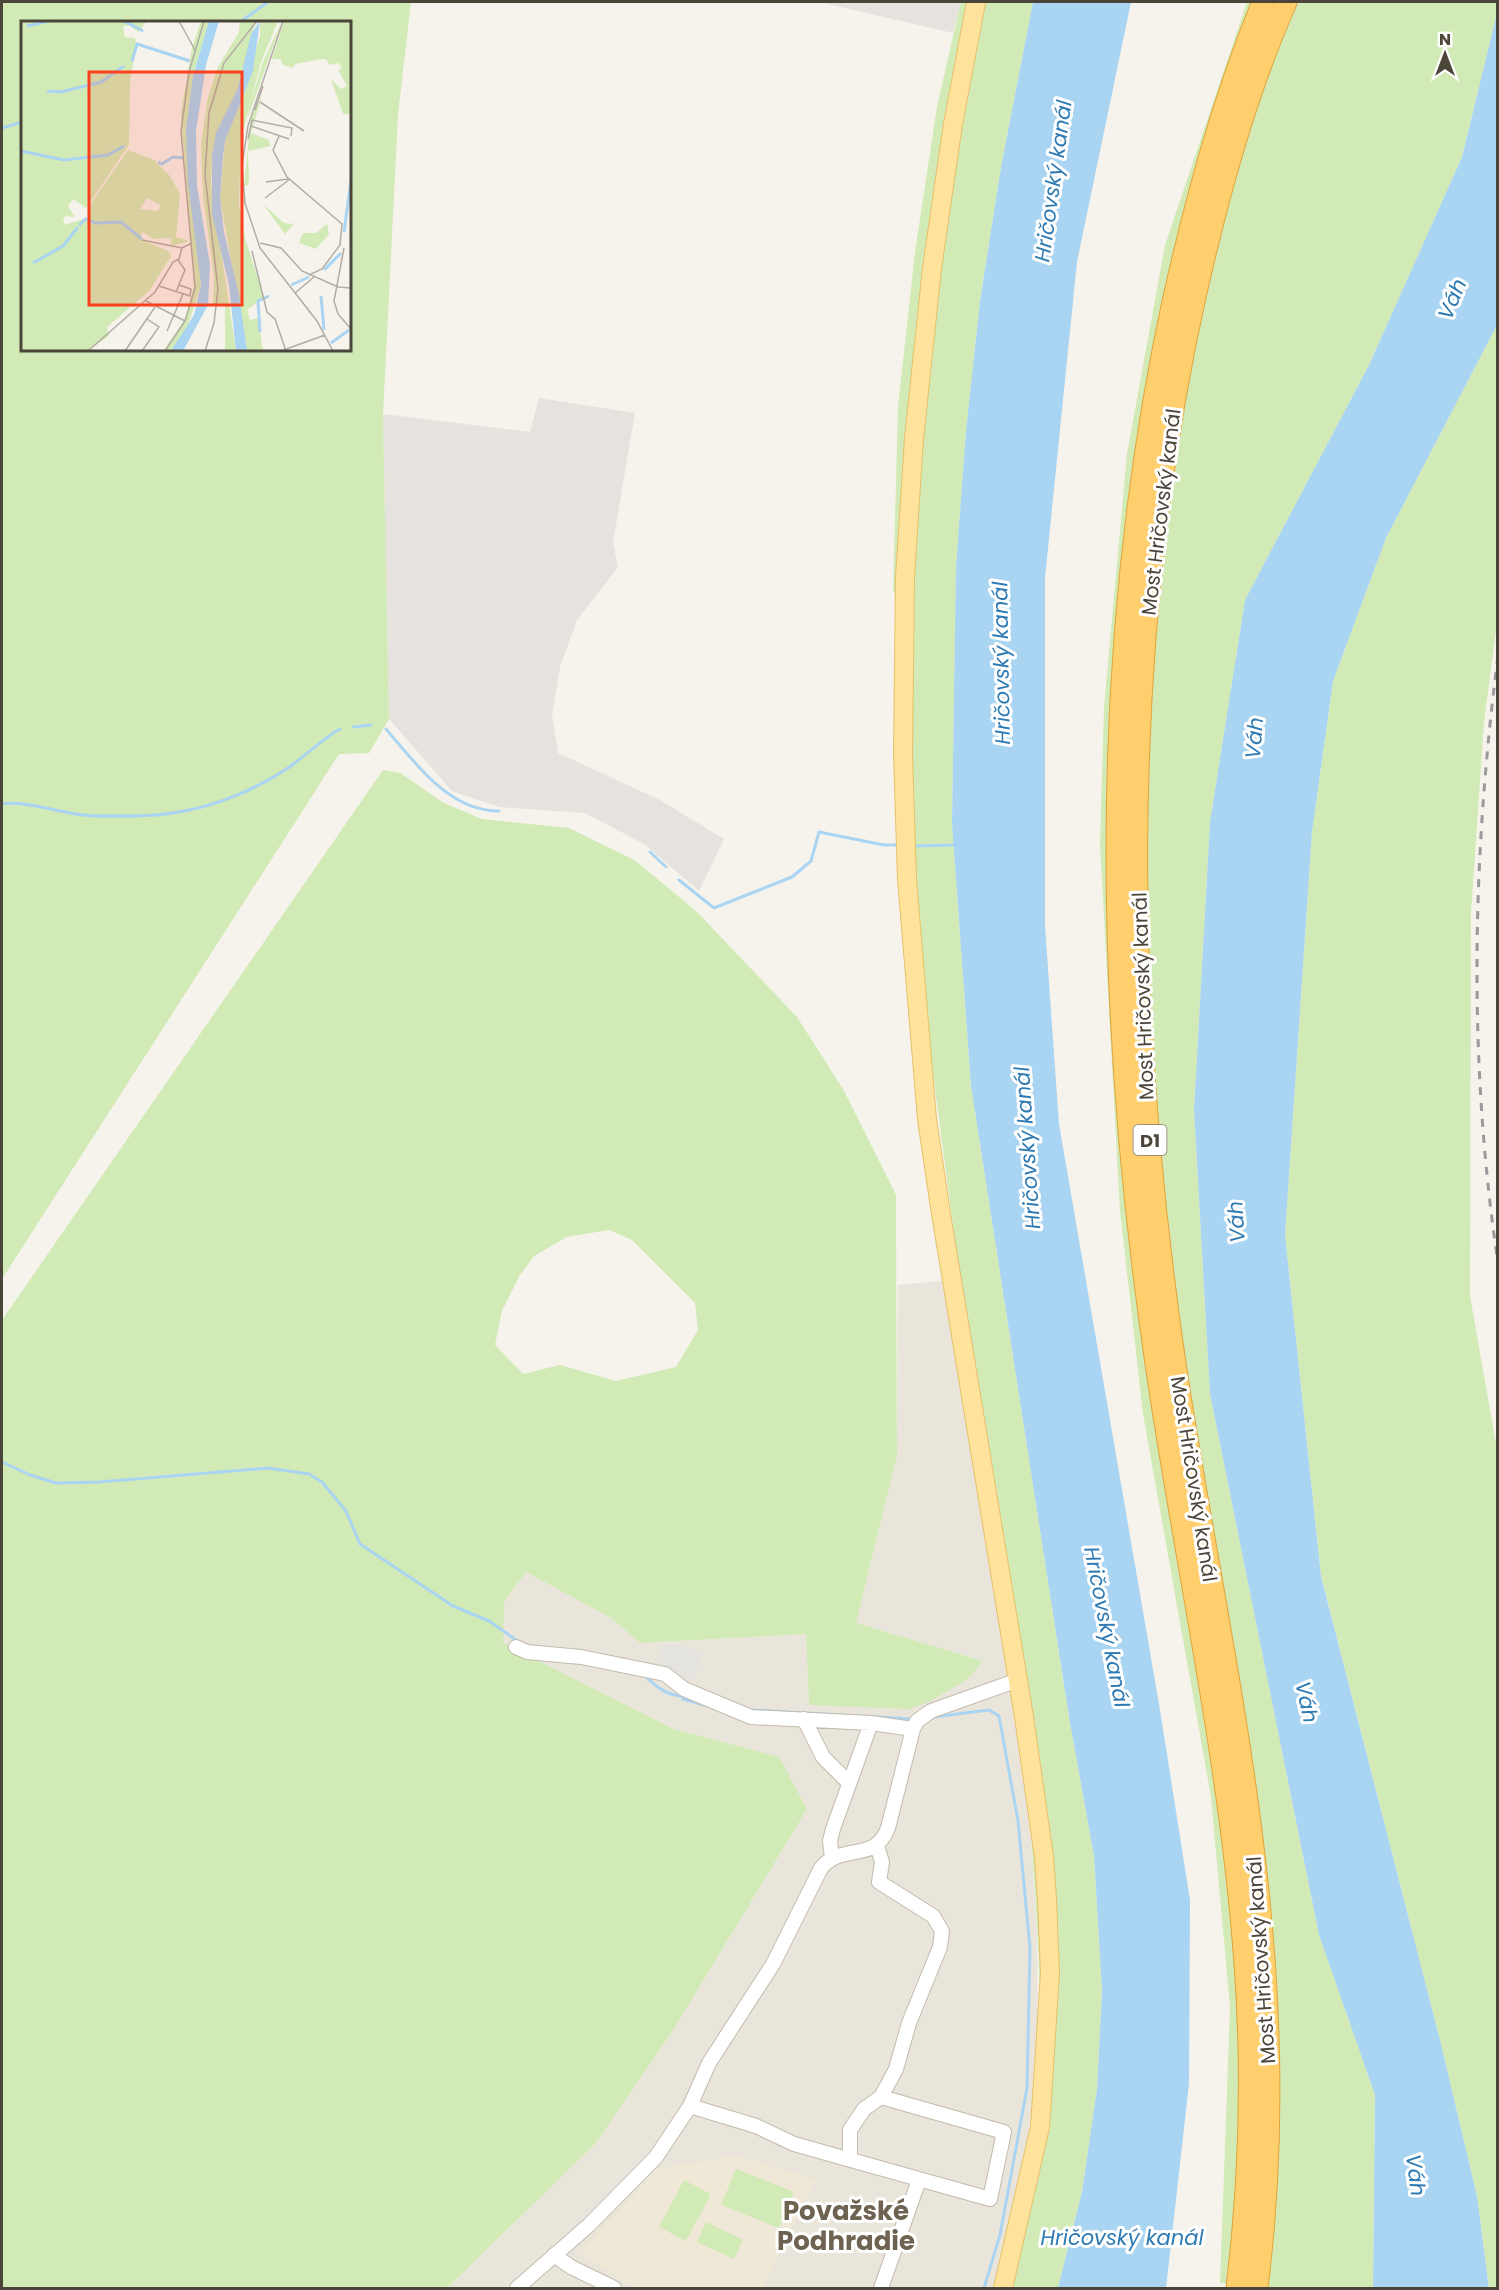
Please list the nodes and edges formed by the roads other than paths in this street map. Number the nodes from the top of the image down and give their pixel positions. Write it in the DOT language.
graph roads {
  1 [pos="976,2"];
  2 [pos="1263,2"];
  3 [pos="1286,2"];
  4 [pos="516,1647"];
  5 [pos="1018,1680"];
  6 [pos="806,1722"];
  7 [pos="871,1723"];
  8 [pos="914,1729"];
  9 [pos="849,1783"];
  10 [pos="877,1846"];
  11 [pos="832,1857"];
  12 [pos="880,2097"];
  13 [pos="690,2106"];
  14 [pos="850,2158"];
  15 [pos="919,2180"];
  16 [pos="554,2255"];
  17 [pos="517,2289"];
  18 [pos="614,2289"];
  19 [pos="881,2289"];
  20 [pos="1003,2289"];
  21 [pos="1237,2289"];
  22 [pos="1257,2289"];
  1 -- 5 [label="main road"];
  2 -- 21 [label="highway, Most Hričovský kanál / D1"];
  3 -- 22 [label="highway, Most Hričovský kanál / D1"];
  4 -- 6 [label="street"];
  5 -- 8 [label="street"];
  5 -- 20 [label="main road"];
  6 -- 7 [label="street"];
  6 -- 9 [label="street"];
  7 -- 8 [label="street"];
  7 -- 9 [label="street"];
  8 -- 10 [label="street"];
  9 -- 11 [label="street"];
  10 -- 11 [label="street"];
  10 -- 12 [label="street"];
  11 -- 13 [label="street"];
  12 -- 14 [label="street"];
  12 -- 15 [label="street"];
  13 -- 14 [label="street"];
  13 -- 16 [label="street"];
  14 -- 15 [label="street"];
  15 -- 19 [label="street"];
  16 -- 17 [label="street"];
  16 -- 18 [label="street"];
}
